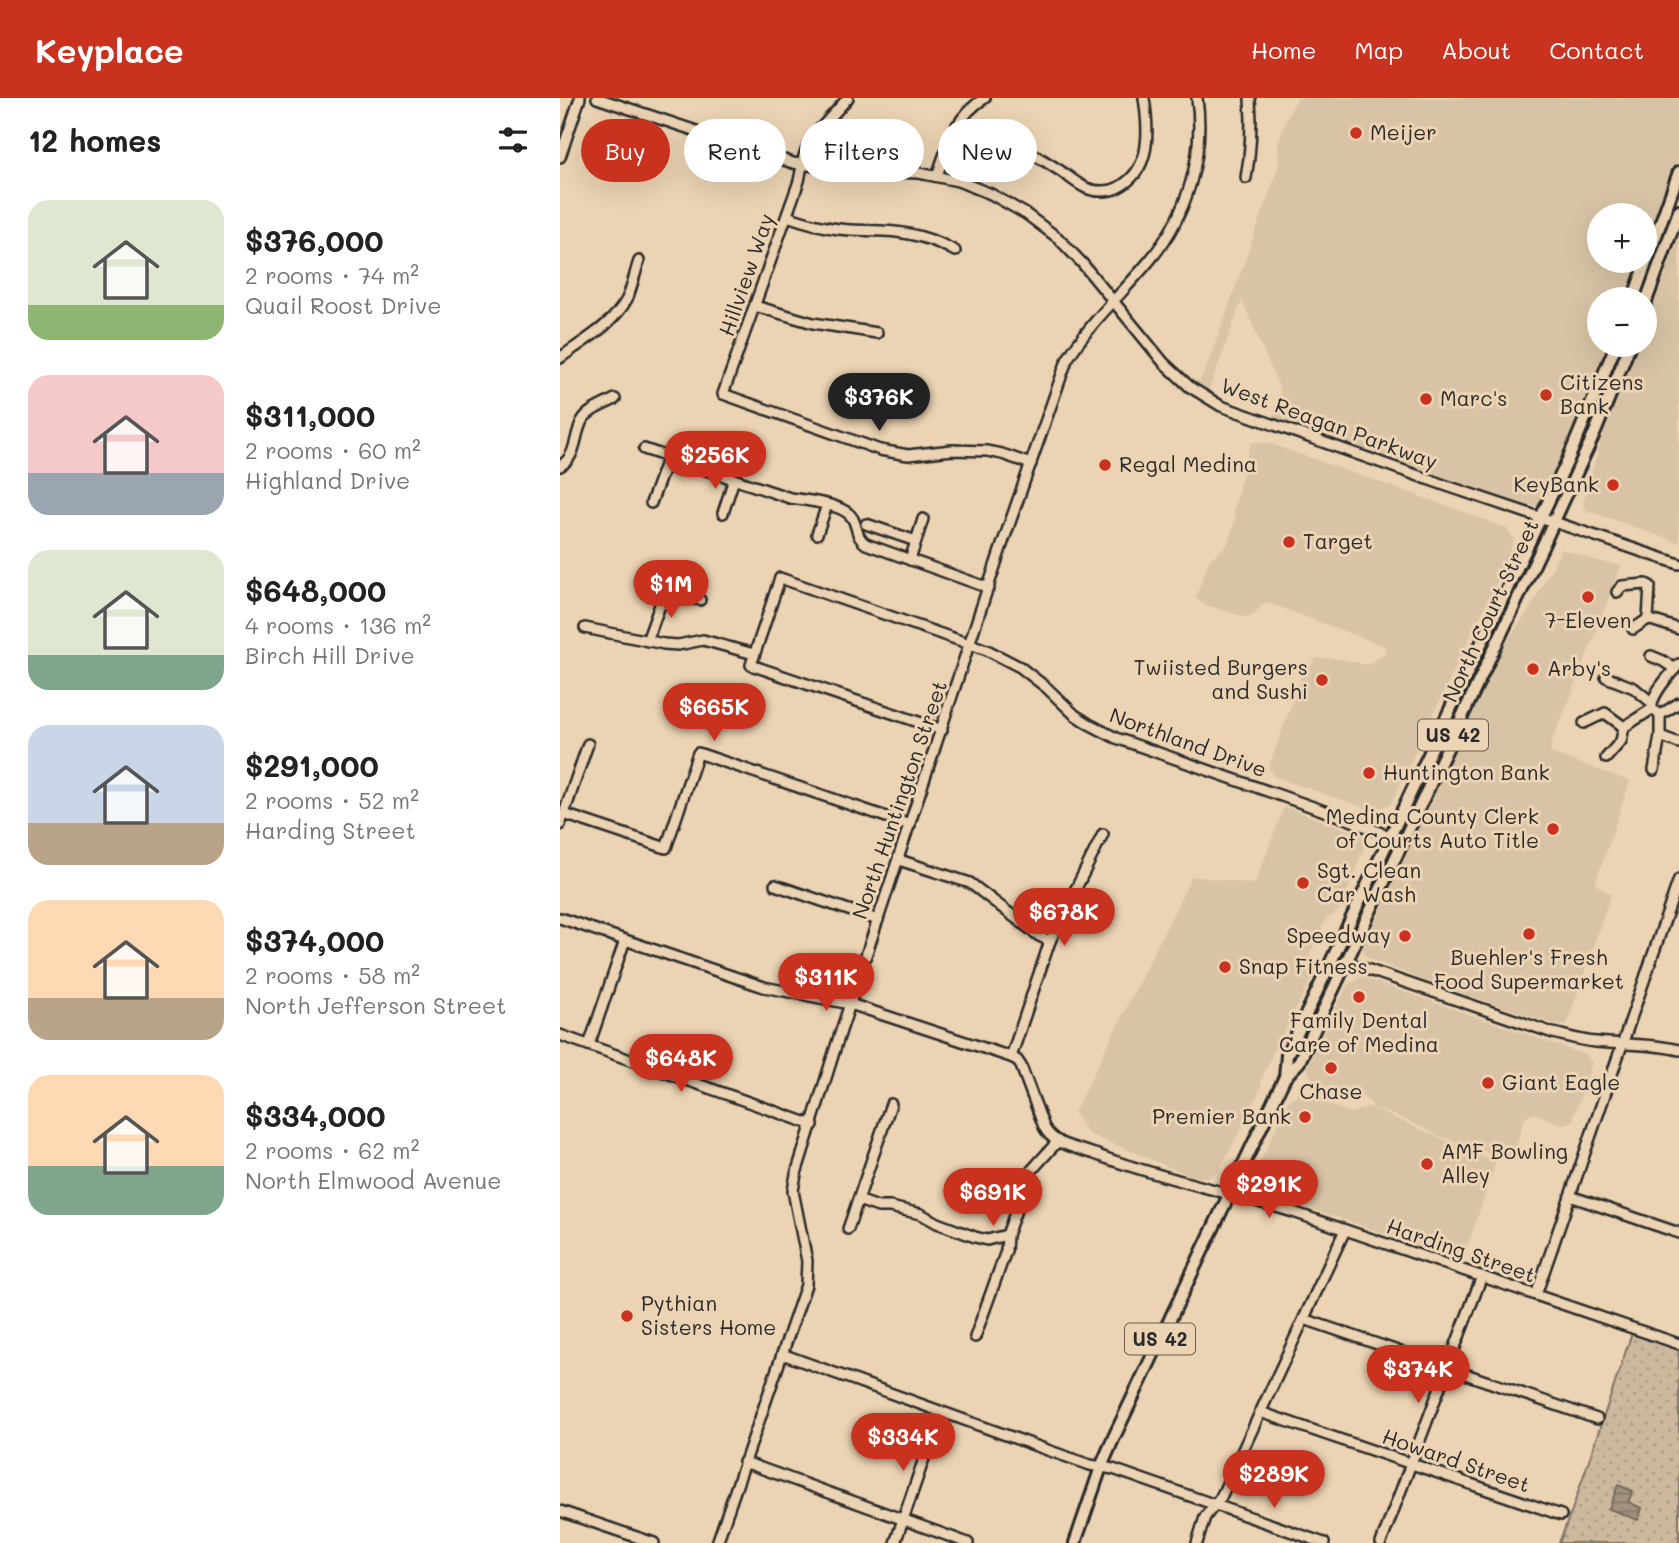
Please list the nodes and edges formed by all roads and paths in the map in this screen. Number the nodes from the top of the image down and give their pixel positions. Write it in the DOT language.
graph roads {
  1 [pos="580,98"];
  2 [pos="597,98"];
  3 [pos="848,98"];
  4 [pos="985,98"];
  5 [pos="1144,98"];
  6 [pos="1197,98"];
  7 [pos="1250,98"];
  8 [pos="829,119"];
  9 [pos="961,119"];
  10 [pos="560,157"];
  11 [pos="1037,157"];
  12 [pos="800,164"];
  13 [pos="800,172"];
  14 [pos="1679,172"];
  15 [pos="938,173"];
  16 [pos="924,175"];
  17 [pos="937,176"];
  18 [pos="1246,178"];
  19 [pos="1679,211"];
  20 [pos="787,216"];
  21 [pos="955,251"];
  22 [pos="639,261"];
  23 [pos="1637,287"];
  24 [pos="1651,287"];
  25 [pos="1114,301"];
  26 [pos="755,306"];
  27 [pos="877,332"];
  28 [pos="1611,357"];
  29 [pos="1625,357"];
  30 [pos="560,358"];
  31 [pos="615,399"];
  32 [pos="644,449"];
  33 [pos="668,457"];
  34 [pos="1031,464"];
  35 [pos="560,466"];
  36 [pos="734,479"];
  37 [pos="651,503"];
  38 [pos="827,505"];
  39 [pos="723,513"];
  40 [pos="1541,518"];
  41 [pos="923,519"];
  42 [pos="1553,522"];
  43 [pos="866,524"];
  44 [pos="817,534"];
  45 [pos="916,541"];
  46 [pos="910,560"];
  47 [pos="1679,564"];
  48 [pos="989,588"];
  49 [pos="1617,592"];
  50 [pos="700,600"];
  51 [pos="1648,618"];
  52 [pos="585,628"];
  53 [pos="1633,629"];
  54 [pos="1679,629"];
  55 [pos="646,641"];
  56 [pos="971,644"];
  57 [pos="754,654"];
  58 [pos="1651,656"];
  59 [pos="1677,666"];
  60 [pos="1606,677"];
  61 [pos="1679,703"];
  62 [pos="1651,706"];
  63 [pos="1661,715"];
  64 [pos="1584,723"];
  65 [pos="1623,727"];
  66 [pos="942,730"];
  67 [pos="1660,737"];
  68 [pos="1679,743"];
  69 [pos="588,744"];
  70 [pos="1606,758"];
  71 [pos="1654,770"];
  72 [pos="564,814"];
  73 [pos="560,825"];
  74 [pos="910,825"];
  75 [pos="1102,834"];
  76 [pos="1389,838"];
  77 [pos="1401,845"];
  78 [pos="898,859"];
  79 [pos="1679,879"];
  80 [pos="775,885"];
  81 [pos="560,918"];
  82 [pos="878,920"];
  83 [pos="625,940"];
  84 [pos="1050,941"];
  85 [pos="1346,962"];
  86 [pos="850,1004"];
  87 [pos="560,1035"];
  88 [pos="1622,1044"];
  89 [pos="589,1045"];
  90 [pos="1679,1051"];
  91 [pos="1011,1057"];
  92 [pos="1285,1077"];
  93 [pos="891,1104"];
  94 [pos="813,1125"];
  95 [pos="1058,1141"];
  96 [pos="1230,1193"];
  97 [pos="1570,1196"];
  98 [pos="858,1200"];
  99 [pos="848,1229"];
  100 [pos="1346,1230"];
  101 [pos="1679,1233"];
  102 [pos="1007,1235"];
  103 [pos="1482,1276"];
  104 [pos="1536,1295"];
  105 [pos="1304,1320"];
  106 [pos="975,1337"];
  107 [pos="1679,1344"];
  108 [pos="782,1354"];
  109 [pos="1448,1368"];
  110 [pos="940,1412"];
  111 [pos="1261,1412"];
  112 [pos="1597,1419"];
  113 [pos="744,1462"];
  114 [pos="1411,1464"];
  115 [pos="1101,1467"];
  116 [pos="1215,1506"];
  117 [pos="560,1511"];
  118 [pos="1561,1515"];
  119 [pos="903,1520"];
  120 [pos="654,1543"];
  121 [pos="717,1543"];
  122 [pos="895,1543"];
  123 [pos="968,1543"];
  124 [pos="1075,1543"];
  125 [pos="1197,1543"];
  126 [pos="1324,1543"];
  127 [pos="1381,1543"];
  1 -- 10 [label="street"];
  2 -- 12 [label="street, West Reagan Parkway"];
  3 -- 8 [label="street, Hillview Way"];
  4 -- 9 [label="street"];
  5 -- 11 [label="street"];
  6 -- 25 [label="street, North Huntington Street"];
  7 -- 18 [label="street"];
  13 -- 20 [label="street, Hillview Way"];
  14 -- 23 [label="main road"];
  15 -- 17 [label="street"];
  16 -- 17 [label="street, West Reagan Parkway"];
  17 -- 25 [label="street, West Reagan Parkway"];
  19 -- 24 [label="main road"];
  20 -- 21 [label="street"];
  20 -- 26 [label="street, Hillview Way"];
  22 -- 30 [label="street"];
  25 -- 34 [label="street, North Huntington Street"];
  25 -- 40 [label="street, West Reagan Parkway"];
  26 -- 27 [label="street"];
  26 -- 34 [label="street, Hillview Way"];
  28 -- 40 [label="main road, North Court Street / US 42"];
  29 -- 42 [label="main road, North Court Street / US 42"];
  31 -- 35 [label="street"];
  32 -- 33 [label="street"];
  33 -- 36 [label="street"];
  33 -- 37 [label="street"];
  34 -- 48 [label="street, North Huntington Street"];
  36 -- 38 [label="street"];
  36 -- 39 [label="street"];
  38 -- 44 [label="street"];
  38 -- 46 [label="street"];
  40 -- 42 [label="street, West Reagan Parkway"];
  40 -- 76 [label="main road, North Court Street / US 42"];
  41 -- 45 [label="street"];
  42 -- 47 [label="street, West Reagan Parkway"];
  42 -- 77 [label="main road, North Court Street / US 42"];
  43 -- 45 [label="street"];
  45 -- 46 [label="street"];
  46 -- 48 [label="street"];
  48 -- 56 [label="street, North Huntington Street"];
  49 -- 51 [label="street"];
  50 -- 55 [label="street"];
  51 -- 53 [label="street"];
  51 -- 54 [label="street"];
  52 -- 55 [label="street"];
  55 -- 57 [label="street"];
  56 -- 57 [label="street, Northland Drive"];
  56 -- 66 [label="street, North Huntington Street"];
  56 -- 76 [label="street, Northland Drive"];
  57 -- 66 [label="street"];
  58 -- 59 [label="street"];
  59 -- 62 [label="street"];
  60 -- 62 [label="street"];
  61 -- 63 [label="street"];
  62 -- 63 [label="street"];
  62 -- 65 [label="street"];
  63 -- 67 [label="street"];
  64 -- 65 [label="street"];
  65 -- 70 [label="street"];
  66 -- 74 [label="street, North Huntington Street"];
  67 -- 68 [label="street"];
  67 -- 71 [label="street"];
  69 -- 72 [label="street"];
  72 -- 73 [label="street"];
  72 -- 74 [label="street"];
  74 -- 78 [label="street, North Huntington Street"];
  75 -- 84 [label="street"];
  76 -- 77 [label="street, Northland Drive"];
  76 -- 92 [label="main road, North Court Street / US 42"];
  77 -- 85 [label="main road, North Court Street / US 42"];
  78 -- 82 [label="street, North Huntington Street"];
  78 -- 84 [label="street"];
  79 -- 88 [label="street"];
  80 -- 82 [label="street"];
  81 -- 83 [label="street"];
  82 -- 86 [label="street, North Huntington Street"];
  83 -- 86 [label="street"];
  83 -- 89 [label="street"];
  84 -- 91 [label="street"];
  85 -- 88 [label="street"];
  85 -- 92 [label="main road, North Court Street / US 42"];
  86 -- 91 [label="street"];
  86 -- 94 [label="street, North Huntington Street"];
  87 -- 89 [label="street"];
  88 -- 90 [label="street"];
  88 -- 97 [label="street"];
  89 -- 94 [label="street"];
  91 -- 95 [label="street"];
  92 -- 96 [label="main road, North Court Street / US 42"];
  93 -- 98 [label="street"];
  94 -- 108 [label="street, North Huntington Street"];
  95 -- 96 [label="street, Harding Street"];
  95 -- 102 [label="street"];
  96 -- 100 [label="street, Harding Street"];
  96 -- 115 [label="main road, North Court Street / US 42"];
  97 -- 101 [label="street"];
  97 -- 104 [label="street"];
  98 -- 99 [label="street"];
  98 -- 102 [label="street"];
  100 -- 103 [label="street, Harding Street"];
  100 -- 105 [label="street"];
  102 -- 106 [label="street"];
  103 -- 104 [label="street, Harding Street"];
  103 -- 109 [label="street"];
  104 -- 107 [label="street, Harding Street"];
  105 -- 109 [label="street"];
  105 -- 111 [label="street"];
  108 -- 110 [label="street"];
  108 -- 113 [label="street, North Huntington Street"];
  109 -- 112 [label="street"];
  109 -- 114 [label="street"];
  110 -- 115 [label="street"];
  110 -- 119 [label="street"];
  111 -- 114 [label="street, Howard Street"];
  111 -- 116 [label="street"];
  113 -- 119 [label="street"];
  113 -- 121 [label="street, North Huntington Street"];
  114 -- 118 [label="street, Howard Street"];
  114 -- 127 [label="street"];
  115 -- 116 [label="street"];
  115 -- 124 [label="main road, North Court Street / US 42"];
  116 -- 125 [label="street"];
  116 -- 126 [label="street"];
  117 -- 120 [label="street"];
  119 -- 122 [label="street"];
  119 -- 123 [label="street"];
}
